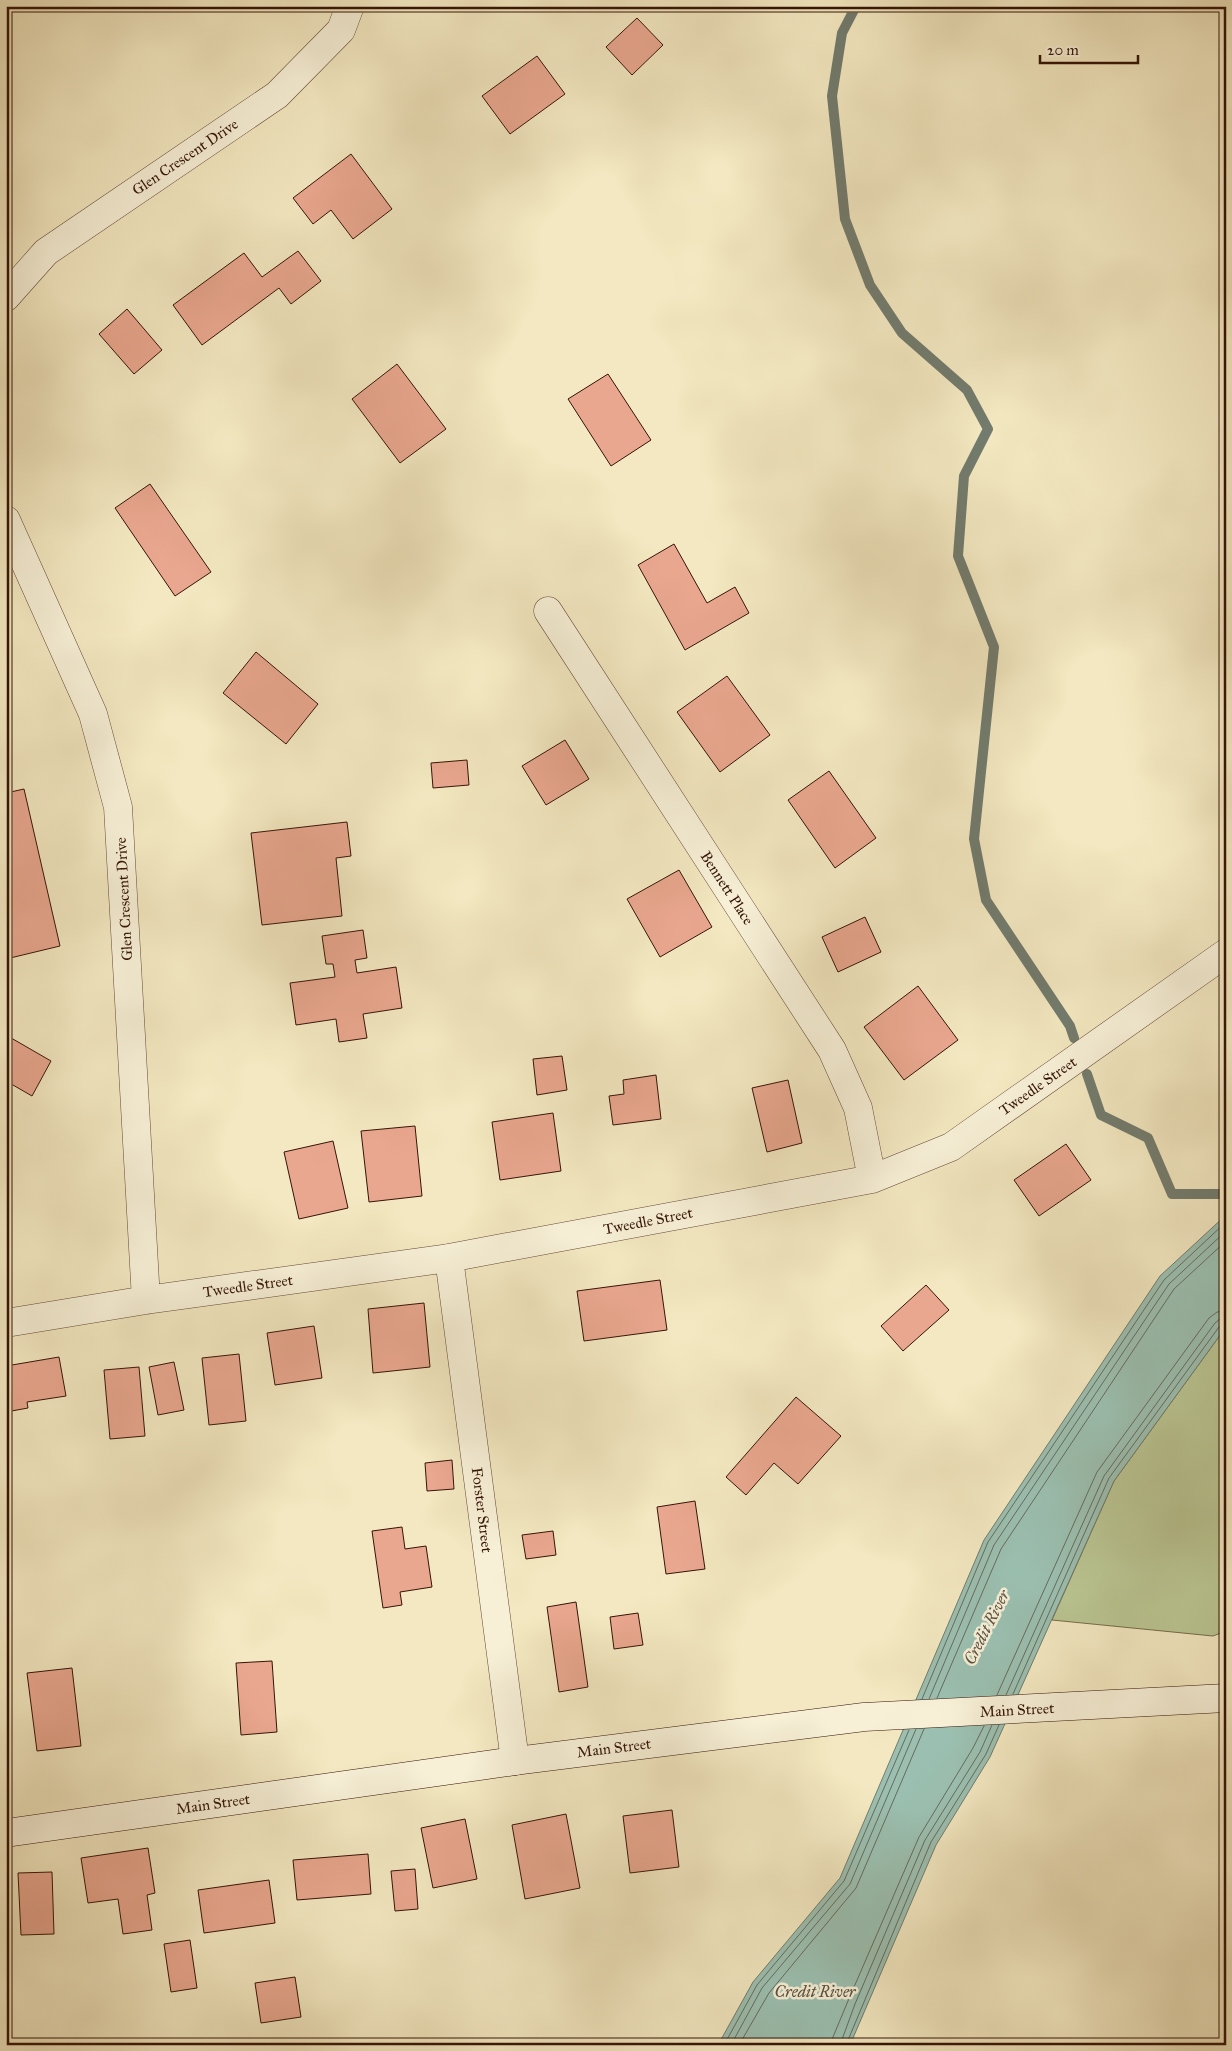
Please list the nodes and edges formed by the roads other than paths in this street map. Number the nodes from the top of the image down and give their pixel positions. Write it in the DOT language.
graph roads {
  1 [pos="350,6"];
  2 [pos="6,297"];
  3 [pos="6,520"];
  4 [pos="548,611"];
  5 [pos="1226,953"];
  6 [pos="872,1179"];
  7 [pos="449,1258"];
  8 [pos="146,1300"];
  9 [pos="6,1323"];
  10 [pos="1226,1698"];
  11 [pos="514,1761"];
  12 [pos="6,1833"];
  1 -- 2 [label="street, Glen Crescent Drive"];
  3 -- 8 [label="street, Glen Crescent Drive"];
  4 -- 6 [label="street, Bennett Place"];
  5 -- 6 [label="street, Tweedle Street"];
  6 -- 7 [label="street, Tweedle Street"];
  7 -- 8 [label="street, Tweedle Street"];
  7 -- 11 [label="street, Forster Street"];
  8 -- 9 [label="street, Tweedle Street"];
  10 -- 11 [label="street, Main Street"];
  11 -- 12 [label="street, Main Street"];
}
